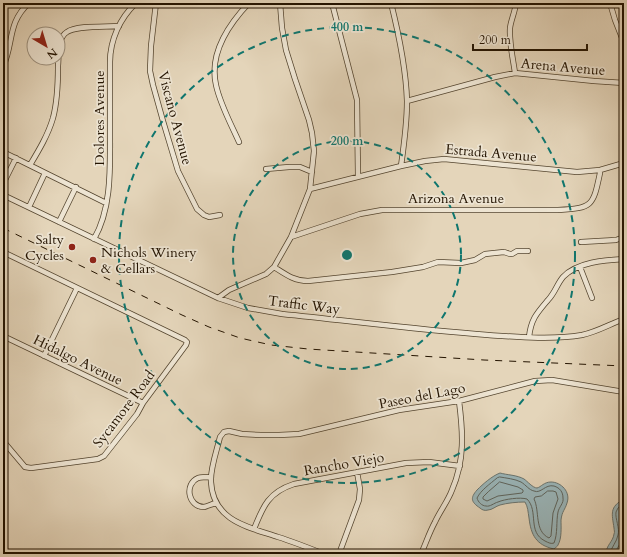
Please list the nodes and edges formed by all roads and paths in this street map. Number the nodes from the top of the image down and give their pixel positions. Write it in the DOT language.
graph roads {
  1 [pos="29,3"];
  2 [pos="136,3"];
  3 [pos="156,3"];
  4 [pos="249,3"];
  5 [pos="280,3"];
  6 [pos="332,3"];
  7 [pos="391,3"];
  8 [pos="516,3"];
  9 [pos="610,3"];
  10 [pos="119,26"];
  11 [pos="624,43"];
  12 [pos="3,67"];
  13 [pos="515,73"];
  14 [pos="624,83"];
  15 [pos="407,101"];
  16 [pos="239,142"];
  17 [pos="3,152"];
  18 [pos="16,158"];
  19 [pos="624,163"];
  20 [pos="30,165"];
  21 [pos="401,166"];
  22 [pos="266,169"];
  23 [pos="600,170"];
  24 [pos="312,172"];
  25 [pos="45,173"];
  26 [pos="358,178"];
  27 [pos="3,184"];
  28 [pos="76,187"];
  29 [pos="310,189"];
  30 [pos="3,195"];
  31 [pos="106,203"];
  32 [pos="29,207"];
  33 [pos="220,215"];
  34 [pos="59,222"];
  35 [pos="624,237"];
  36 [pos="291,238"];
  37 [pos="94,239"];
  38 [pos="581,242"];
  39 [pos="528,251"];
  40 [pos="3,252"];
  41 [pos="624,259"];
  42 [pos="274,267"];
  43 [pos="580,267"];
  44 [pos="77,288"];
  45 [pos="218,298"];
  46 [pos="592,298"];
  47 [pos="624,319"];
  48 [pos="3,336"];
  49 [pos="529,337"];
  50 [pos="44,356"];
  51 [pos="624,392"];
  52 [pos="459,401"];
  53 [pos="143,403"];
  54 [pos="3,441"];
  55 [pos="460,466"];
  56 [pos="357,472"];
  57 [pos="211,477"];
  58 [pos="216,503"];
  59 [pos="254,529"];
  60 [pos="324,554"];
  61 [pos="339,554"];
  62 [pos="422,554"];
  1 -- 12 [label="street"];
  2 -- 10 [label="street, Dolores Avenue"];
  3 -- 33 [label="street, Viscano Avenue"];
  4 -- 16 [label="street"];
  5 -- 24 [label="street"];
  6 -- 26 [label="street"];
  7 -- 15 [label="street"];
  8 -- 13 [label="street"];
  9 -- 11 [label="street"];
  10 -- 20 [label="street"];
  10 -- 31 [label="street, Dolores Avenue"];
  13 -- 14 [label="street, Arena Avenue"];
  13 -- 15 [label="street, Arena Avenue"];
  15 -- 21 [label="street"];
  17 -- 18 [label="street"];
  18 -- 20 [label="street"];
  18 -- 27 [label="street"];
  19 -- 23 [label="street, Estrada Avenue"];
  20 -- 25 [label="street"];
  21 -- 23 [label="street, Estrada Avenue"];
  21 -- 26 [label="street, Estrada Avenue"];
  22 -- 24 [label="street"];
  23 -- 36 [label="street, Arizona Avenue"];
  24 -- 29 [label="street"];
  25 -- 28 [label="street"];
  25 -- 32 [label="street"];
  26 -- 29 [label="street, Estrada Avenue"];
  28 -- 31 [label="street"];
  28 -- 34 [label="street"];
  29 -- 36 [label="street"];
  30 -- 32 [label="street, Traffic Way"];
  31 -- 37 [label="street, Dolores Avenue"];
  32 -- 34 [label="street, Traffic Way"];
  34 -- 37 [label="street, Traffic Way"];
  35 -- 38 [label="street"];
  36 -- 42 [label="street"];
  37 -- 45 [label="street, Traffic Way"];
  39 -- 42 [label="street"];
  40 -- 44 [label="street"];
  41 -- 43 [label="street"];
  42 -- 45 [label="street"];
  43 -- 46 [label="street"];
  43 -- 49 [label="street"];
  44 -- 50 [label="street"];
  44 -- 53 [label="street, Sycamore Road"];
  45 -- 49 [label="street, Traffic Way"];
  47 -- 49 [label="street, Traffic Way"];
  48 -- 50 [label="street, Hidalgo Avenue"];
  50 -- 53 [label="street, Hidalgo Avenue"];
  51 -- 52 [label="street, Paseo del Lago"];
  52 -- 55 [label="street"];
  52 -- 57 [label="street, Paseo del Lago"];
  53 -- 54 [label="street, Sycamore Road"];
  55 -- 56 [label="street, Rancho Viejo"];
  55 -- 62 [label="street"];
  56 -- 59 [label="street, Rancho Viejo"];
  56 -- 61 [label="street"];
  57 -- 58 [label="street"];
  57 -- 58 [label="street"];
  58 -- 59 [label="street"];
  59 -- 60 [label="street"];
}
